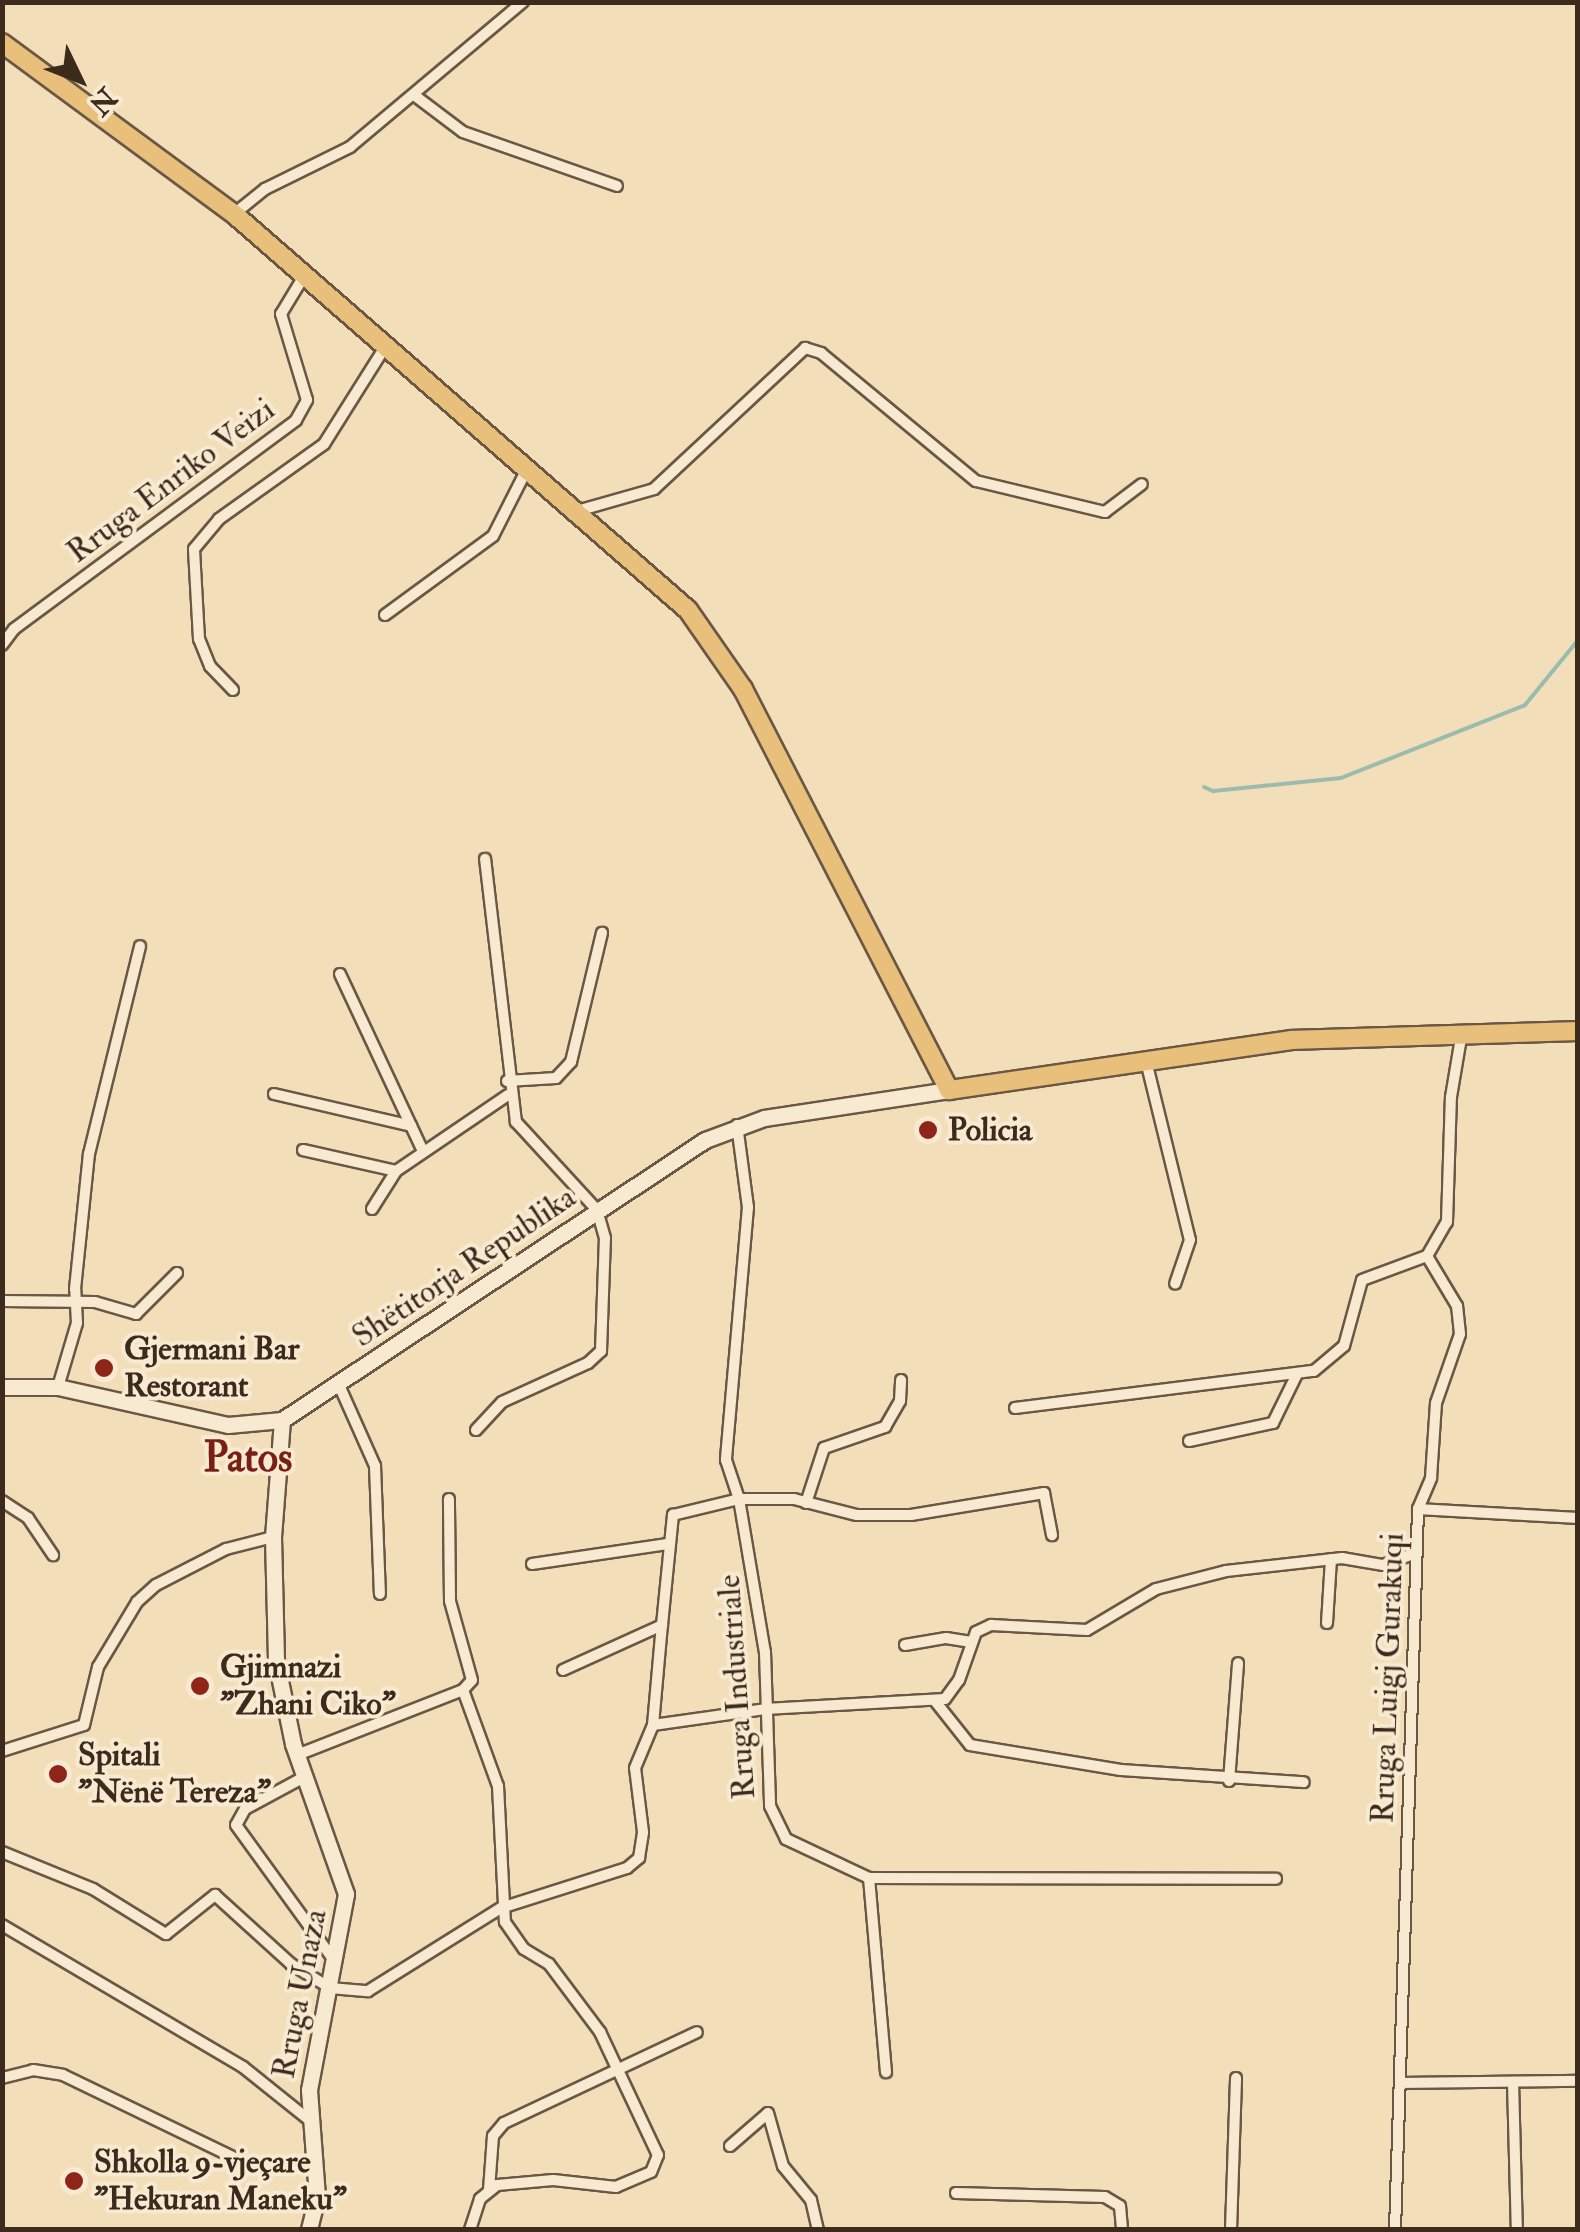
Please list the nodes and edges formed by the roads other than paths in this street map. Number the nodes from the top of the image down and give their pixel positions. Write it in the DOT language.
graph roads {
  1 [pos="524,2"];
  2 [pos="2,44"];
  3 [pos="414,95"];
  4 [pos="617,186"];
  5 [pos="234,214"];
  6 [pos="304,276"];
  7 [pos="386,347"];
  8 [pos="528,469"];
  9 [pos="1142,484"];
  10 [pos="577,512"];
  11 [pos="385,615"];
  12 [pos="8,626"];
  13 [pos="2,646"];
  14 [pos="232,690"];
  15 [pos="485,859"];
  16 [pos="602,933"];
  17 [pos="140,946"];
  18 [pos="340,974"];
  19 [pos="1462,1031"];
  20 [pos="1578,1031"];
  21 [pos="1146,1061"];
  22 [pos="507,1081"];
  23 [pos="949,1090"];
  24 [pos="274,1094"];
  25 [pos="508,1095"];
  26 [pos="736,1125"];
  27 [pos="411,1126"];
  28 [pos="422,1149"];
  29 [pos="304,1150"];
  30 [pos="396,1171"];
  31 [pos="372,1210"];
  32 [pos="597,1210"];
  33 [pos="1427,1256"];
  34 [pos="176,1273"];
  35 [pos="1174,1284"];
  36 [pos="2,1301"];
  37 [pos="76,1301"];
  38 [pos="1297,1374"];
  39 [pos="901,1380"];
  40 [pos="339,1384"];
  41 [pos="2,1387"];
  42 [pos="58,1387"];
  43 [pos="1014,1408"];
  44 [pos="282,1420"];
  45 [pos="476,1430"];
  46 [pos="1189,1441"];
  47 [pos="449,1499"];
  48 [pos="739,1499"];
  49 [pos="2,1501"];
  50 [pos="806,1503"];
  51 [pos="1418,1509"];
  52 [pos="1578,1518"];
  53 [pos="1052,1535"];
  54 [pos="273,1537"];
  55 [pos="668,1544"];
  56 [pos="1416,1553"];
  57 [pos="52,1555"];
  58 [pos="1332,1559"];
  59 [pos="532,1564"];
  60 [pos="380,1594"];
  61 [pos="1326,1623"];
  62 [pos="662,1624"];
  63 [pos="970,1642"];
  64 [pos="904,1645"];
  65 [pos="1238,1664"];
  66 [pos="563,1670"];
  67 [pos="463,1690"];
  68 [pos="935,1701"];
  69 [pos="765,1710"];
  70 [pos="653,1725"];
  71 [pos="2,1751"];
  72 [pos="297,1755"];
  73 [pos="306,1776"];
  74 [pos="1228,1781"];
  75 [pos="1304,1782"];
  76 [pos="2,1852"];
  77 [pos="869,1878"];
  78 [pos="1276,1880"];
  79 [pos="501,1908"];
  80 [pos="2,1925"];
  81 [pos="336,1962"];
  82 [pos="330,1988"];
  83 [pos="697,2032"];
  84 [pos="617,2067"];
  85 [pos="886,2072"];
  86 [pos="2,2078"];
  87 [pos="1236,2078"];
  88 [pos="1578,2081"];
  89 [pos="1404,2082"];
  90 [pos="1513,2082"];
  91 [pos="308,2118"];
  92 [pos="730,2146"];
  93 [pos="243,2162"];
  94 [pos="489,2190"];
  95 [pos="956,2193"];
  96 [pos="311,2229"];
  97 [pos="470,2230"];
  98 [pos="818,2230"];
  99 [pos="1122,2230"];
  100 [pos="1230,2230"];
  101 [pos="1395,2230"];
  102 [pos="1517,2230"];
  1 -- 3 [label="street"];
  2 -- 5 [label="main road"];
  3 -- 4 [label="street"];
  3 -- 5 [label="street"];
  5 -- 6 [label="main road"];
  6 -- 7 [label="main road"];
  6 -- 12 [label="street, Rruga Enriko Veizi"];
  7 -- 8 [label="main road"];
  7 -- 14 [label="street"];
  8 -- 10 [label="main road"];
  8 -- 11 [label="street"];
  9 -- 10 [label="street"];
  10 -- 23 [label="main road"];
  12 -- 13 [label="street, Rruga Enriko Veizi"];
  15 -- 22 [label="street"];
  16 -- 22 [label="street"];
  17 -- 37 [label="street"];
  18 -- 27 [label="street"];
  19 -- 20 [label="main road"];
  19 -- 21 [label="main road"];
  19 -- 33 [label="street"];
  21 -- 23 [label="main road"];
  21 -- 35 [label="street"];
  22 -- 25 [label="street"];
  23 -- 26 [label="main road, Shëtitorja Republika"];
  24 -- 27 [label="street"];
  25 -- 28 [label="street"];
  25 -- 32 [label="street"];
  26 -- 32 [label="main road, Shëtitorja Republika"];
  26 -- 48 [label="street, Rruga Industriale"];
  27 -- 28 [label="street"];
  28 -- 30 [label="street"];
  29 -- 30 [label="street"];
  30 -- 31 [label="street"];
  32 -- 40 [label="main road, Shëtitorja Republika"];
  32 -- 45 [label="street"];
  33 -- 38 [label="street"];
  33 -- 51 [label="street, Rruga Luigj Gurakuqi"];
  34 -- 37 [label="street"];
  36 -- 37 [label="street"];
  37 -- 42 [label="street"];
  38 -- 43 [label="street"];
  38 -- 46 [label="street"];
  39 -- 50 [label="street"];
  40 -- 44 [label="main road, Shëtitorja Republika"];
  40 -- 60 [label="street"];
  41 -- 42 [label="main road, Shëtitorja Republika"];
  42 -- 44 [label="main road, Shëtitorja Republika"];
  44 -- 54 [label="main road, Rruga Unaza"];
  47 -- 67 [label="street"];
  48 -- 50 [label="street"];
  48 -- 55 [label="street"];
  48 -- 69 [label="street, Rruga Industriale"];
  49 -- 57 [label="street"];
  50 -- 53 [label="street"];
  51 -- 52 [label="street"];
  51 -- 56 [label="street, Rruga Luigj Gurakuqi"];
  54 -- 71 [label="street"];
  54 -- 72 [label="main road, Rruga Unaza"];
  55 -- 59 [label="street"];
  55 -- 62 [label="street, Rruga Industriale"];
  56 -- 58 [label="street"];
  56 -- 89 [label="street, Rruga Luigj Gurakuqi"];
  58 -- 61 [label="street"];
  58 -- 63 [label="street"];
  62 -- 66 [label="street"];
  62 -- 70 [label="street, Rruga Industriale"];
  63 -- 64 [label="street"];
  63 -- 68 [label="street"];
  65 -- 74 [label="street"];
  67 -- 72 [label="street"];
  67 -- 79 [label="street"];
  68 -- 69 [label="street"];
  68 -- 74 [label="street"];
  69 -- 70 [label="street"];
  69 -- 77 [label="street, Rruga Industriale"];
  70 -- 79 [label="street, Rruga Industriale"];
  72 -- 73 [label="main road, Rruga Unaza"];
  73 -- 81 [label="main road, Rruga Unaza"];
  73 -- 81 [label="street"];
  74 -- 75 [label="street"];
  76 -- 82 [label="street"];
  77 -- 78 [label="street, Rruga Industriale"];
  77 -- 85 [label="street"];
  79 -- 82 [label="street"];
  79 -- 84 [label="street"];
  80 -- 91 [label="street"];
  81 -- 82 [label="main road, Rruga Unaza"];
  82 -- 91 [label="main road, Rruga Unaza"];
  83 -- 84 [label="street"];
  84 -- 94 [label="street"];
  84 -- 94 [label="street"];
  86 -- 93 [label="street"];
  87 -- 100 [label="street"];
  88 -- 90 [label="street"];
  89 -- 90 [label="street"];
  89 -- 101 [label="street, Rruga Luigj Gurakuqi"];
  90 -- 102 [label="street"];
  91 -- 96 [label="main road, Rruga Unaza"];
  92 -- 98 [label="street"];
  94 -- 97 [label="street"];
  95 -- 99 [label="street"];
}
